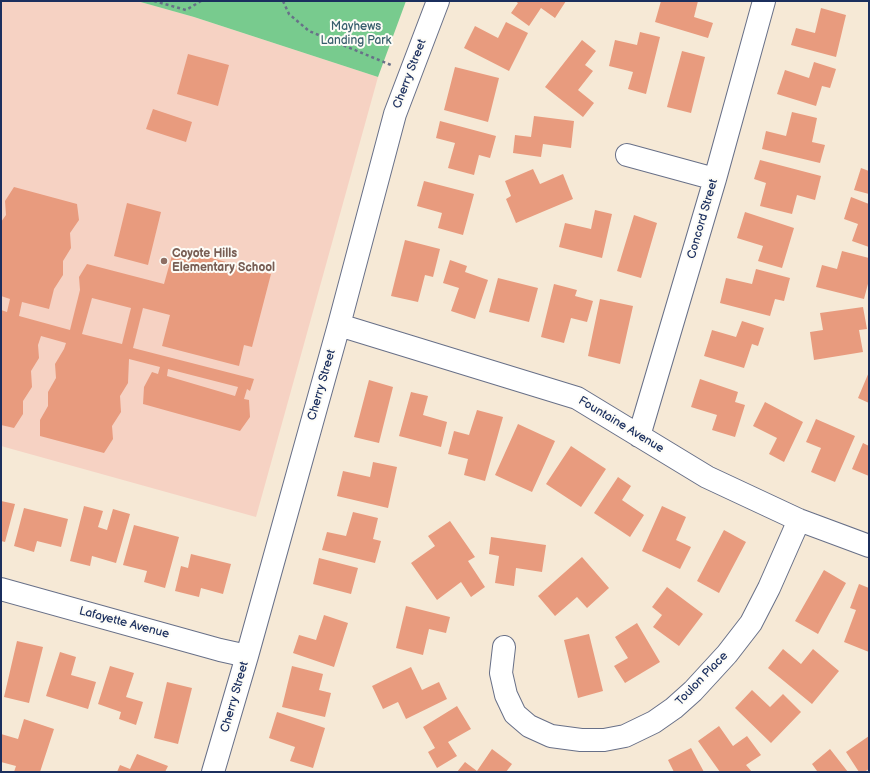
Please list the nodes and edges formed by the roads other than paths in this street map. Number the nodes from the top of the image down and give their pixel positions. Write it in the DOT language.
graph roads {
  1 [pos="438,1"];
  2 [pos="764,1"];
  3 [pos="627,155"];
  4 [pos="715,179"];
  5 [pos="339,325"];
  6 [pos="639,436"];
  7 [pos="799,520"];
  8 [pos="869,546"];
  9 [pos="1,589"];
  10 [pos="504,647"];
  11 [pos="247,656"];
  12 [pos="213,772"];
  1 -- 5 [label="street, Cherry Street"];
  2 -- 4 [label="street, Concord Street"];
  3 -- 4 [label="street"];
  4 -- 6 [label="street, Concord Street"];
  5 -- 6 [label="street, Fountaine Avenue"];
  5 -- 11 [label="street, Cherry Street"];
  6 -- 7 [label="street, Fountaine Avenue"];
  7 -- 8 [label="street, Fountaine Avenue"];
  7 -- 10 [label="street, Toulon Place"];
  9 -- 11 [label="street, Lafayette Avenue"];
  11 -- 12 [label="street, Cherry Street"];
}
